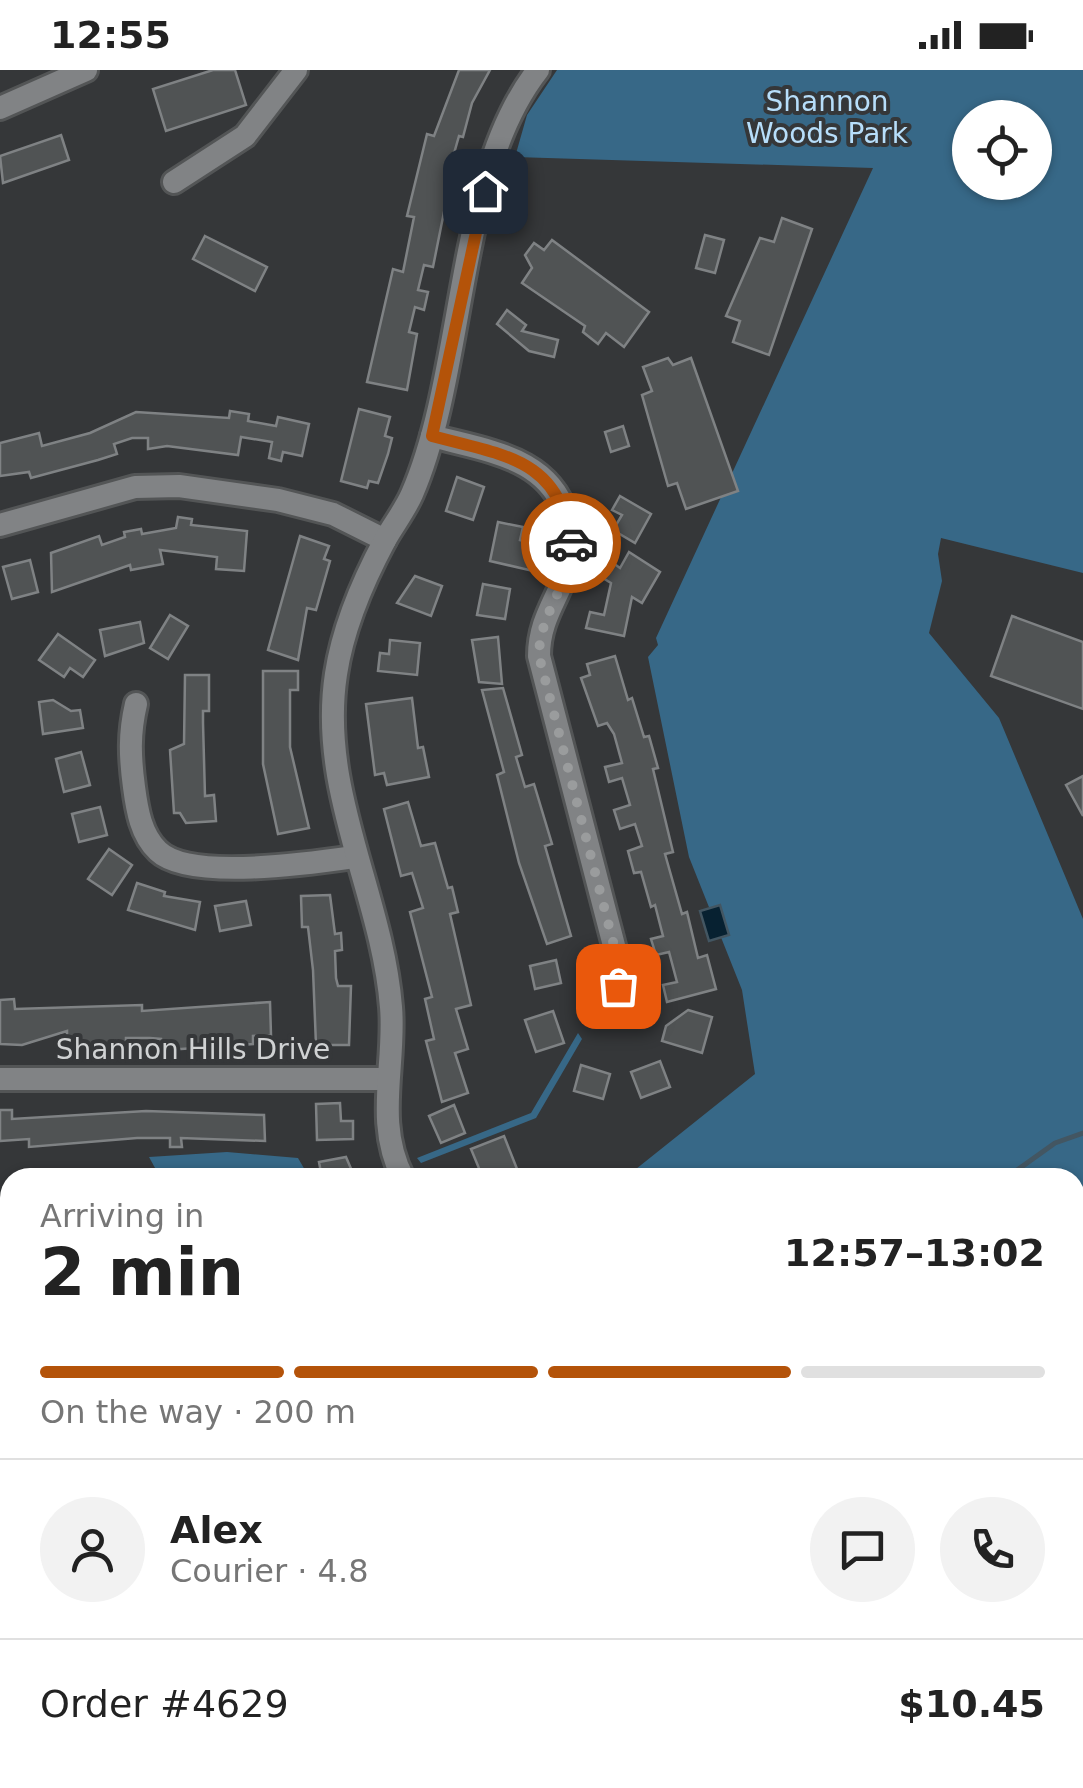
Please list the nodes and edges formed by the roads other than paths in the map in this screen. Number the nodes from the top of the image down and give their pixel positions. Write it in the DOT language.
graph roads {
  1 [pos="86,70"];
  2 [pos="296,70"];
  3 [pos="538,70"];
  4 [pos="0,108"];
  5 [pos="174,182"];
  6 [pos="432,436"];
  7 [pos="0,525"];
  8 [pos="385,540"];
  9 [pos="136,704"];
  10 [pos="354,857"];
  11 [pos="611,1010"];
  12 [pos="386,1079"];
  13 [pos="0,1080"];
  14 [pos="400,1168"];
  1 -- 4 [label="street"];
  2 -- 5 [label="street"];
  3 -- 6 [label="street"];
  6 -- 8 [label="street"];
  6 -- 11 [label="street"];
  7 -- 8 [label="street"];
  8 -- 10 [label="street"];
  9 -- 10 [label="street"];
  10 -- 12 [label="street"];
  12 -- 13 [label="street, Shannon Hills Drive"];
  12 -- 14 [label="street"];
}
